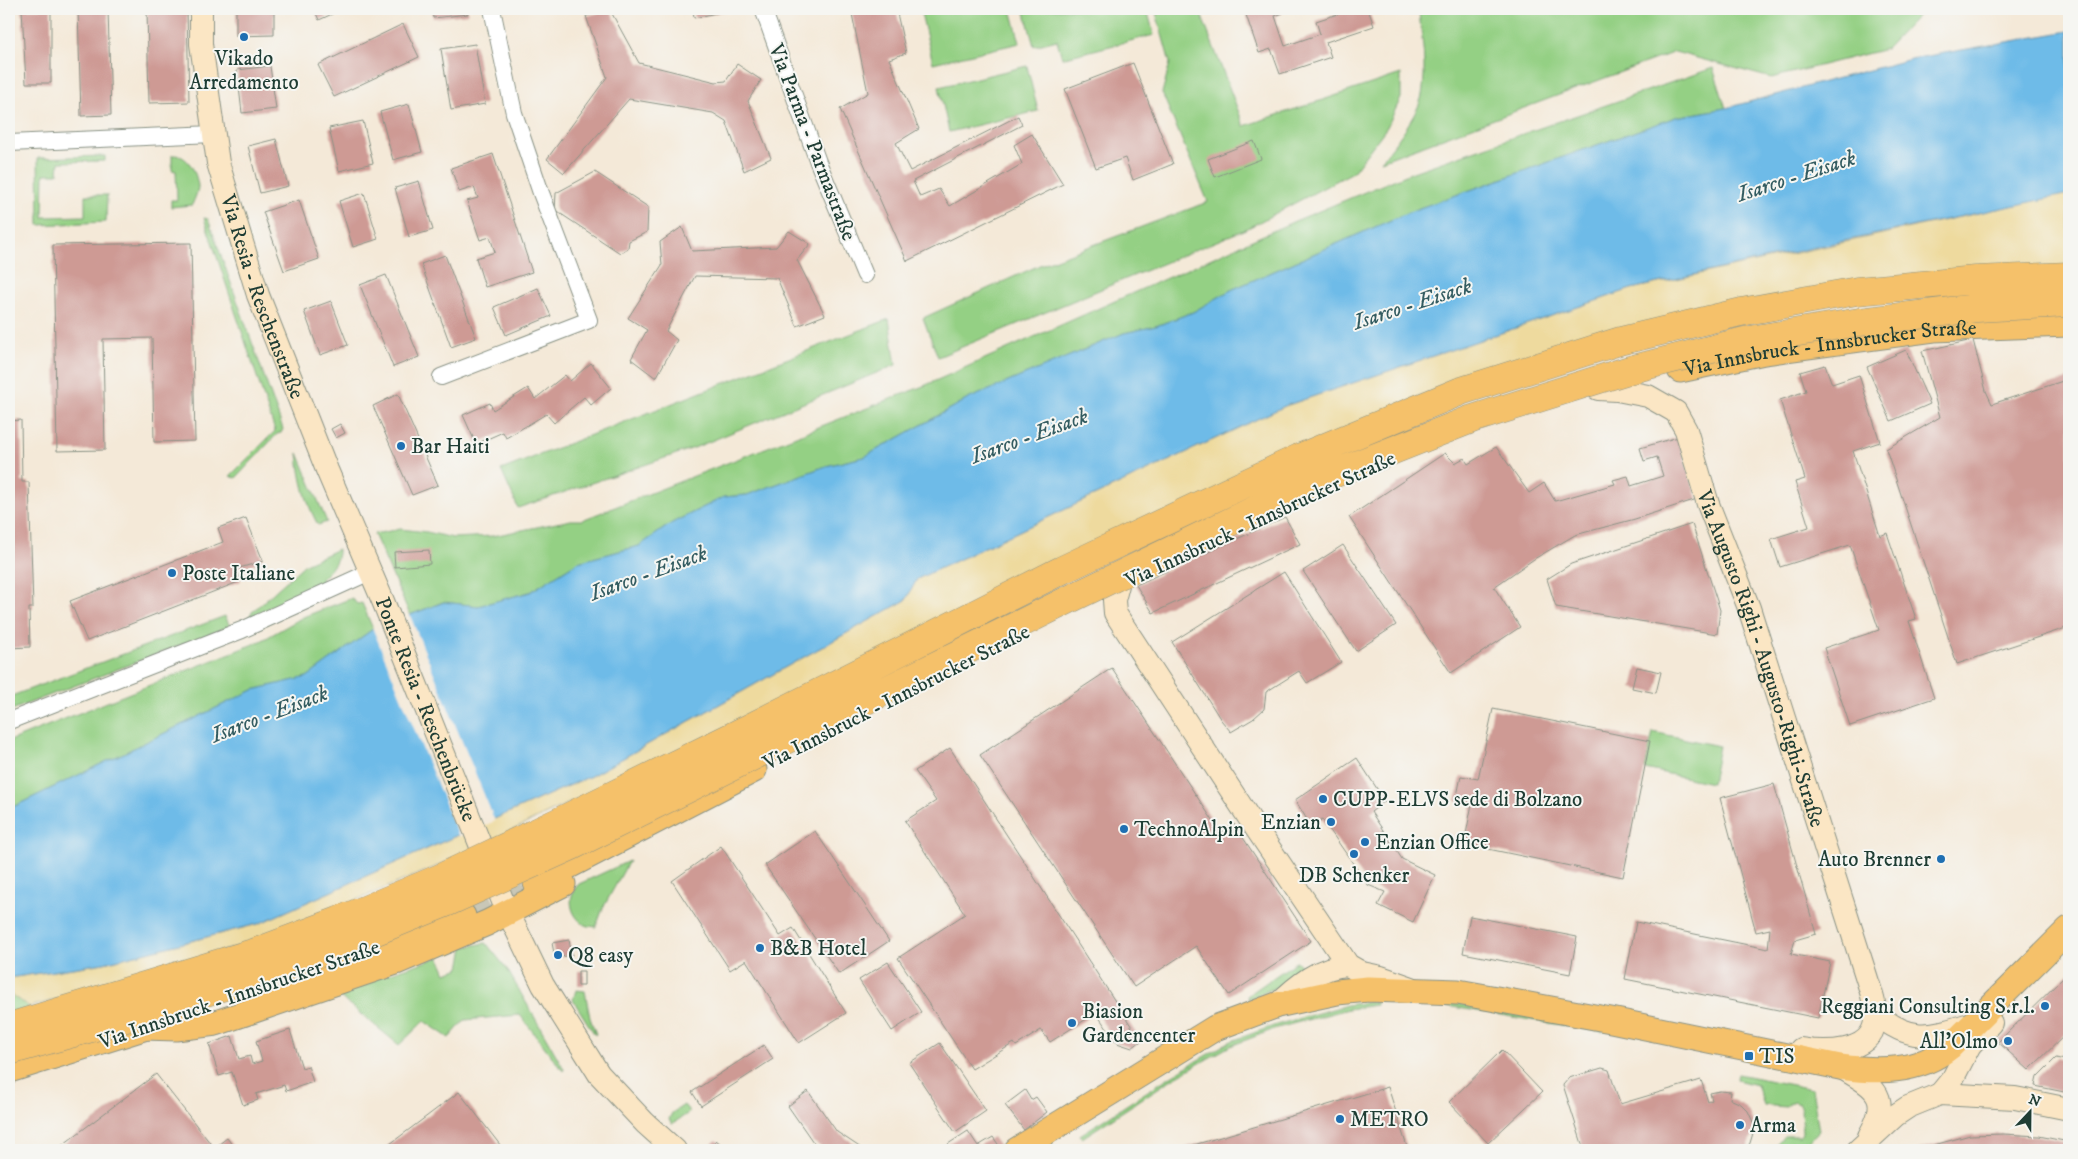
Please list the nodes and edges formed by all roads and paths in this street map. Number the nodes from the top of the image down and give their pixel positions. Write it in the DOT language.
graph roads {
  1 [pos="200,9"];
  2 [pos="492,9"];
  3 [pos="763,9"];
  4 [pos="213,134"];
  5 [pos="9,143"];
  6 [pos="865,275"];
  7 [pos="2069,276"];
  8 [pos="2069,303"];
  9 [pos="2069,324"];
  10 [pos="441,378"];
  11 [pos="1598,389"];
  12 [pos="370,572"];
  13 [pos="1118,584"];
  14 [pos="9,721"];
  15 [pos="713,791"];
  16 [pos="536,883"];
  17 [pos="509,913"];
  18 [pos="467,914"];
  19 [pos="2069,929"];
  20 [pos="1348,965"];
  21 [pos="2008,988"];
  22 [pos="1415,989"];
  23 [pos="1277,1005"];
  24 [pos="1875,1013"];
  25 [pos="1973,1023"];
  26 [pos="9,1027"];
  27 [pos="144,1027"];
  28 [pos="1746,1048"];
  29 [pos="9,1052"];
  30 [pos="1962,1063"];
  31 [pos="1840,1068"];
  32 [pos="9,1070"];
  33 [pos="1940,1094"];
  34 [pos="1988,1096"];
  35 [pos="2069,1108"];
  36 [pos="1860,1149"];
  37 [pos="675,1150"];
  38 [pos="1017,1150"];
  1 -- 4 [label="main road, Via Resia - Reschenstraße"];
  2 -- 10 [label="street"];
  3 -- 6 [label="street, Via Parma - Parmastraße"];
  4 -- 5 [label="street"];
  4 -- 12 [label="main road, Via Resia - Reschenstraße"];
  7 -- 26 [label="highway, bridge"];
  8 -- 29 [label="highway, bridge"];
  9 -- 11 [label="main road, Via Innsbruck - Innsbrucker Straße"];
  11 -- 13 [label="main road, Via Innsbruck - Innsbrucker Straße"];
  11 -- 24 [label="main road, Via Augusto Righi - Augusto-Righi-Straße"];
  12 -- 14 [label="street"];
  12 -- 17 [label="main road, Ponte Resia - Reschenbrücke"];
  13 -- 15 [label="main road, Via Innsbruck - Innsbrucker Straße"];
  13 -- 20 [label="main road"];
  15 -- 16 [label="main road, Via Innsbruck - Innsbrucker Straße"];
  15 -- 17 [label="main road"];
  17 -- 27 [label="main road"];
  17 -- 37 [label="main road, Ponte Resia - Reschenbrücke"];
  18 -- 27 [label="main road, Via Innsbruck - Innsbrucker Straße"];
  19 -- 21 [label="main road"];
  20 -- 22 [label="main road"];
  20 -- 23 [label="main road"];
  21 -- 25 [label="main road"];
  21 -- 30 [label="main road"];
  22 -- 23 [label="main road"];
  22 -- 28 [label="main road"];
  23 -- 38 [label="main road"];
  24 -- 25 [label="main road"];
  24 -- 28 [label="main road, Via Augusto Righi - Augusto-Righi-Straße"];
  25 -- 31 [label="main road"];
  27 -- 32 [label="main road, Via Innsbruck - Innsbrucker Straße"];
  28 -- 31 [label="main road"];
  30 -- 33 [label="main road"];
  30 -- 34 [label="main road"];
  31 -- 36 [label="main road"];
  33 -- 34 [label="main road"];
  33 -- 36 [label="main road"];
  34 -- 35 [label="main road"];
}
